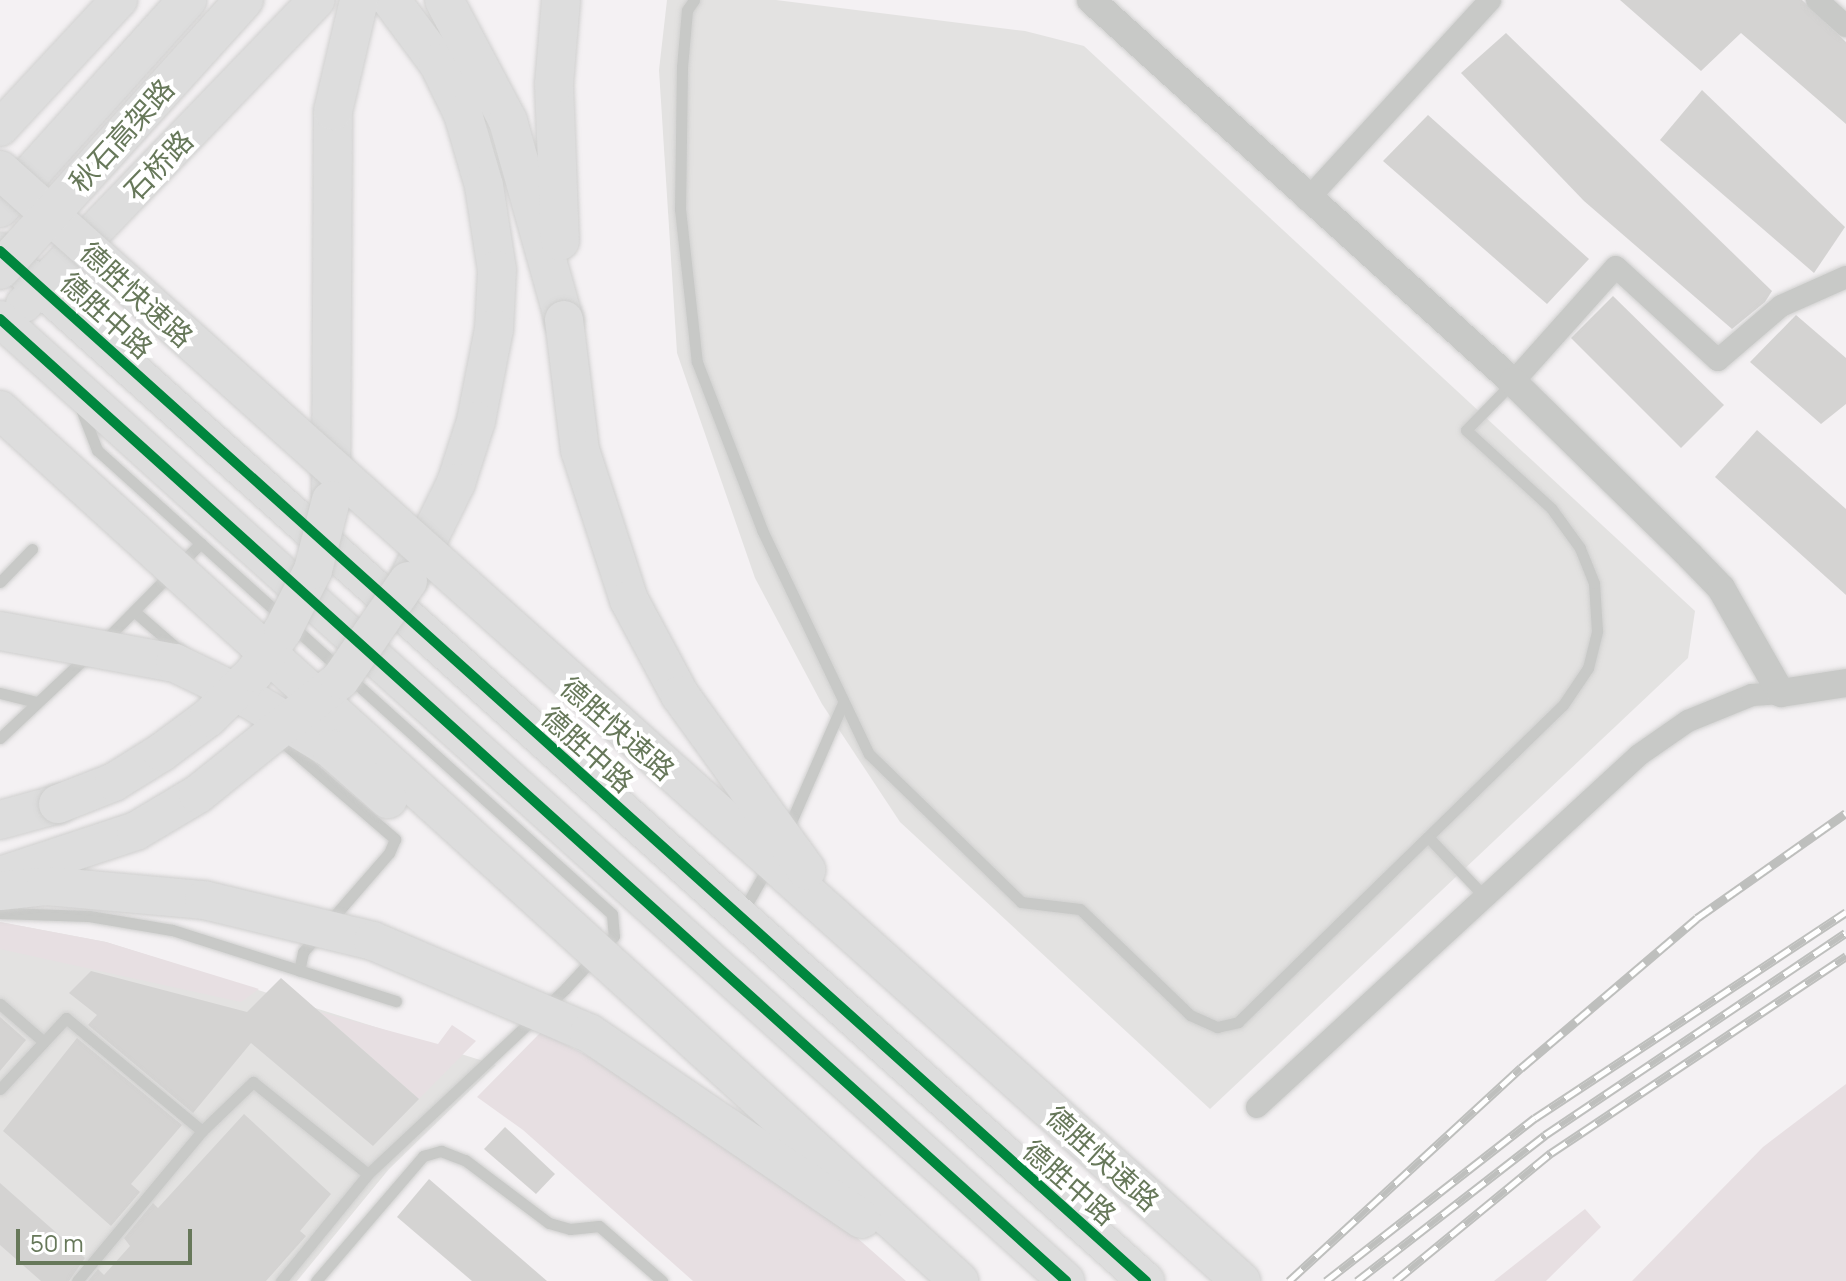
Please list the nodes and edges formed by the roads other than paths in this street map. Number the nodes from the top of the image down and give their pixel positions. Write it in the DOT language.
graph roads {
  1 [pos="119,0"];
  2 [pos="187,0"];
  3 [pos="244,0"];
  4 [pos="317,0"];
  5 [pos="359,0"];
  6 [pos="391,0"];
  7 [pos="444,0"];
  8 [pos="561,0"];
  9 [pos="694,0"];
  10 [pos="1091,0"];
  11 [pos="1490,0"];
  12 [pos="1817,0"];
  13 [pos="1846,26"];
  14 [pos="0,128"];
  15 [pos="0,170"];
  16 [pos="1307,200"];
  17 [pos="0,208"];
  18 [pos="0,251"];
  19 [pos="0,270"];
  20 [pos="1846,277"];
  21 [pos="40,287"];
  22 [pos="564,320"];
  23 [pos="2,325"];
  24 [pos="1513,382"];
  25 [pos="72,386"];
  26 [pos="0,410"];
  27 [pos="201,543"];
  28 [pos="32,549"];
  29 [pos="0,582"];
  30 [pos="135,612"];
  31 [pos="0,631"];
  32 [pos="1846,683"];
  33 [pos="0,693"];
  34 [pos="1781,693"];
  35 [pos="37,702"];
  36 [pos="843,703"];
  37 [pos="0,738"];
  38 [pos="0,820"];
  39 [pos="1428,837"];
  40 [pos="0,876"];
  41 [pos="0,891"];
  42 [pos="1484,896"];
  43 [pos="0,913"];
  44 [pos="740,918"];
  45 [pos="871,950"];
  46 [pos="299,971"];
  47 [pos="396,1001"];
  48 [pos="0,1004"];
  49 [pos="686,1029"];
  50 [pos="44,1042"];
  51 [pos="0,1089"];
  52 [pos="1257,1107"];
  53 [pos="202,1131"];
  54 [pos="368,1174"];
  55 [pos="77,1281"];
  56 [pos="281,1281"];
  57 [pos="316,1281"];
  58 [pos="662,1281"];
  59 [pos="949,1281"];
  60 [pos="959,1281"];
  61 [pos="1066,1281"];
  62 [pos="1146,1281"];
  63 [pos="1241,1281"];
  1 -- 14 [label="main road"];
  2 -- 17 [label="highway, 秋石高架路"];
  3 -- 19 [label="highway, 秋石高架路, bridge"];
  4 -- 21 [label="main road, 石桥路"];
  5 -- 38 [label="highway, bridge"];
  6 -- 40 [label="highway, bridge"];
  7 -- 22 [label="highway"];
  8 -- 22 [label="highway"];
  9 -- 36 [label="lane"];
  10 -- 16 [label="street"];
  11 -- 16 [label="street"];
  12 -- 13 [label="street"];
  15 -- 45 [label="highway, 德胜快速路, bridge"];
  16 -- 24 [label="street"];
  18 -- 21 [label="main road, 德胜中路"];
  20 -- 24 [label="street"];
  21 -- 23 [label="main road, 石桥路"];
  21 -- 44 [label="main road, 德胜中路, bridge"];
  22 -- 45 [label="highway, bridge"];
  23 -- 25 [label="main road"];
  24 -- 34 [label="street"];
  24 -- 39 [label="lane"];
  25 -- 27 [label="lane"];
  25 -- 61 [label="main road, bridge"];
  26 -- 49 [label="highway, bridge"];
  27 -- 30 [label="lane"];
  27 -- 54 [label="lane"];
  28 -- 29 [label="lane"];
  30 -- 35 [label="lane"];
  30 -- 46 [label="lane"];
  31 -- 49 [label="highway, bridge"];
  32 -- 34 [label="street"];
  33 -- 35 [label="lane"];
  34 -- 42 [label="street"];
  35 -- 37 [label="lane"];
  36 -- 39 [label="lane"];
  36 -- 44 [label="lane"];
  39 -- 42 [label="lane"];
  41 -- 59 [label="highway, bridge"];
  42 -- 52 [label="street"];
  43 -- 46 [label="lane"];
  44 -- 62 [label="main road, 德胜中路"];
  45 -- 63 [label="highway, 德胜快速路, bridge"];
  46 -- 47 [label="lane"];
  48 -- 50 [label="lane"];
  49 -- 60 [label="highway, bridge"];
  50 -- 51 [label="lane"];
  50 -- 53 [label="lane"];
  53 -- 54 [label="lane"];
  53 -- 55 [label="lane"];
  54 -- 56 [label="lane"];
  57 -- 58 [label="lane"];
}
